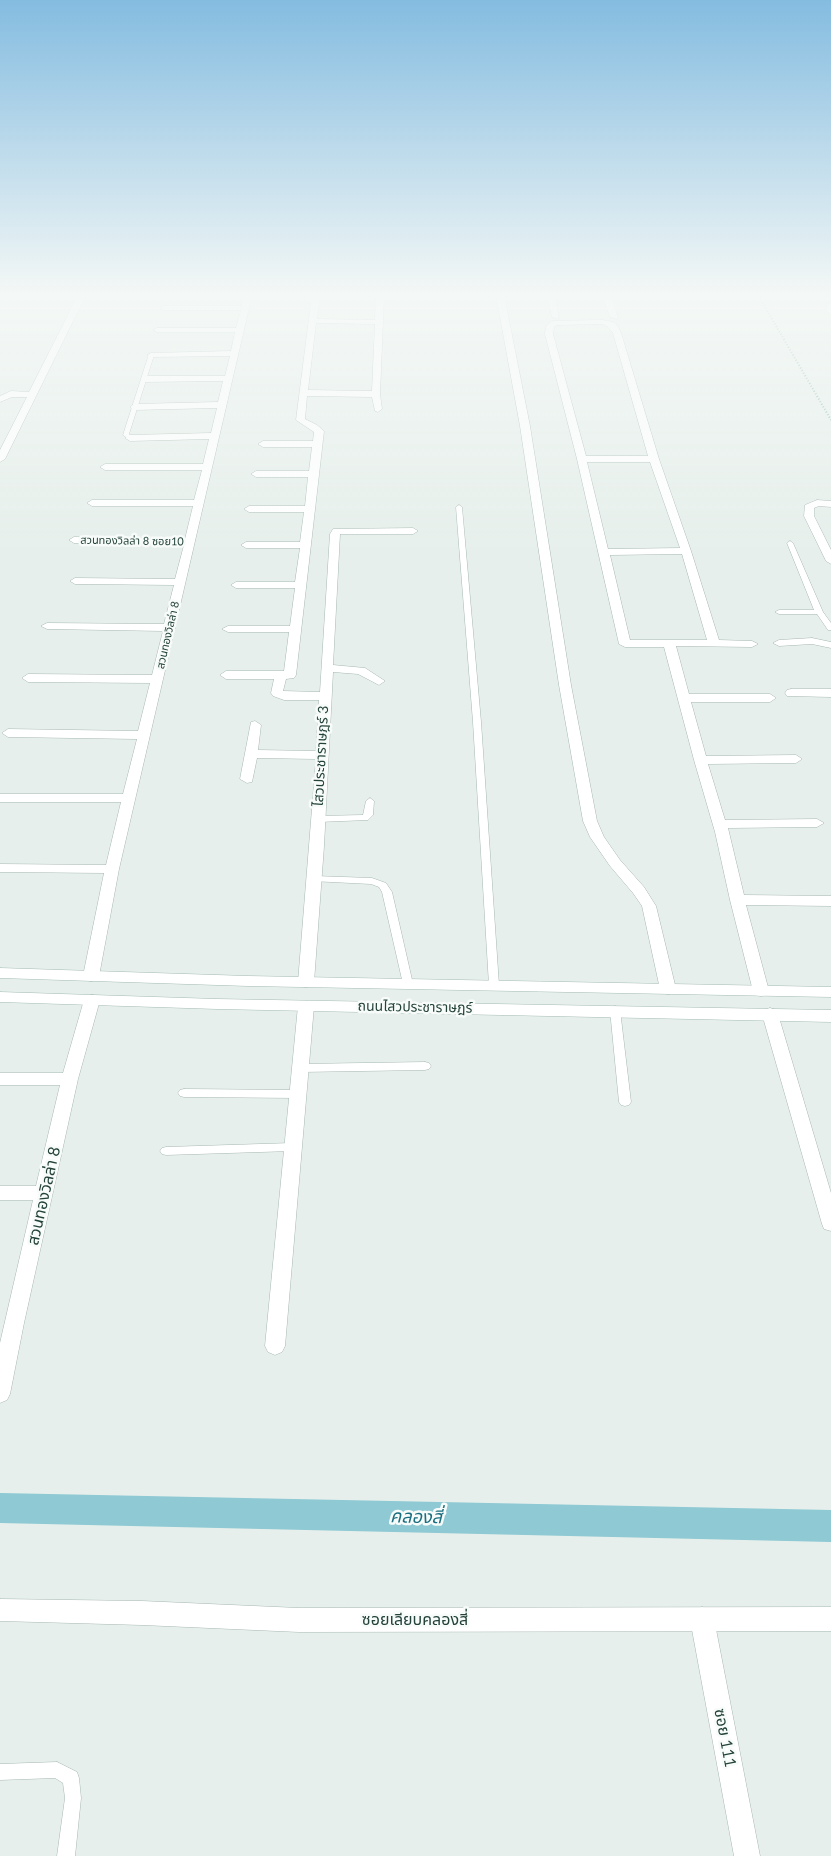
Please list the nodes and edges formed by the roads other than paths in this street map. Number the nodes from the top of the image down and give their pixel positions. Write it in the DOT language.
graph roads {
  1 [pos="39,382"];
  2 [pos="143,382"];
  3 [pos="227,382"];
  4 [pos="305,382"];
  5 [pos="377,382"];
  6 [pos="517,382"];
  7 [pos="562,382"];
  8 [pos="631,382"];
  9 [pos="304,393"];
  10 [pos="0,394"];
  11 [pos="11,394"];
  12 [pos="376,394"];
  13 [pos="32,395"];
  14 [pos="0,399"];
  15 [pos="222,405"];
  16 [pos="134,407"];
  17 [pos="378,409"];
  18 [pos="215,436"];
  19 [pos="130,438"];
  20 [pos="263,444"];
  21 [pos="318,444"];
  22 [pos="0,459"];
  23 [pos="582,459"];
  24 [pos="654,459"];
  25 [pos="105,467"];
  26 [pos="207,467"];
  27 [pos="256,474"];
  28 [pos="315,474"];
  29 [pos="92,503"];
  30 [pos="199,503"];
  31 [pos="831,504"];
  32 [pos="459,507"];
  33 [pos="311,508"];
  34 [pos="249,509"];
  35 [pos="413,531"];
  36 [pos="74,540"];
  37 [pos="190,542"];
  38 [pos="790,543"];
  39 [pos="246,545"];
  40 [pos="306,545"];
  41 [pos="604,552"];
  42 [pos="686,552"];
  43 [pos="831,561"];
  44 [pos="75,581"];
  45 [pos="180,582"];
  46 [pos="236,585"];
  47 [pos="301,585"];
  48 [pos="780,612"];
  49 [pos="819,612"];
  50 [pos="48,626"];
  51 [pos="169,628"];
  52 [pos="228,628"];
  53 [pos="831,628"];
  54 [pos="295,629"];
  55 [pos="669,643"];
  56 [pos="714,643"];
  57 [pos="779,643"];
  58 [pos="752,644"];
  59 [pos="831,645"];
  60 [pos="328,668"];
  61 [pos="226,675"];
  62 [pos="281,675"];
  63 [pos="28,678"];
  64 [pos="158,679"];
  65 [pos="379,681"];
  66 [pos="791,693"];
  67 [pos="831,694"];
  68 [pos="324,696"];
  69 [pos="684,698"];
  70 [pos="770,698"];
  71 [pos="255,725"];
  72 [pos="8,733"];
  73 [pos="144,735"];
  74 [pos="251,754"];
  75 [pos="322,755"];
  76 [pos="796,759"];
  77 [pos="700,760"];
  78 [pos="247,779"];
  79 [pos="0,798"];
  80 [pos="130,798"];
  81 [pos="370,801"];
  82 [pos="318,819"];
  83 [pos="817,823"];
  84 [pos="720,824"];
  85 [pos="0,868"];
  86 [pos="112,869"];
  87 [pos="314,879"];
  88 [pos="737,900"];
  89 [pos="831,901"];
  90 [pos="0,973"];
  91 [pos="91,976"];
  92 [pos="306,982"];
  93 [pos="408,984"];
  94 [pos="494,986"];
  95 [pos="668,989"];
  96 [pos="762,990"];
  97 [pos="831,992"];
  98 [pos="0,997"];
  99 [pos="92,1000"];
  100 [pos="306,1006"];
  101 [pos="615,1010"];
  102 [pos="770,1014"];
  103 [pos="831,1016"];
  104 [pos="425,1066"];
  105 [pos="300,1068"];
  106 [pos="0,1079"];
  107 [pos="70,1079"];
  108 [pos="184,1093"];
  109 [pos="298,1094"];
  110 [pos="625,1102"];
  111 [pos="292,1147"];
  112 [pos="166,1151"];
  113 [pos="0,1193"];
  114 [pos="45,1193"];
  115 [pos="831,1224"];
  116 [pos="7,1323"];
  117 [pos="275,1346"];
  118 [pos="0,1394"];
  119 [pos="0,1610"];
  120 [pos="702,1619"];
  121 [pos="831,1619"];
  122 [pos="0,1772"];
  123 [pos="66,1856"];
  124 [pos="747,1856"];
  1 -- 13 [label="street"];
  2 -- 16 [label="lane"];
  3 -- 15 [label="street, สวนทองวิลล่า 8"];
  4 -- 9 [label="street"];
  5 -- 12 [label="street"];
  6 -- 95 [label="street"];
  7 -- 23 [label="street"];
  8 -- 24 [label="street"];
  9 -- 12 [label="street"];
  9 -- 21 [label="street"];
  10 -- 11 [label="street"];
  11 -- 13 [label="street"];
  11 -- 14 [label="street"];
  12 -- 17 [label="street"];
  13 -- 22 [label="street"];
  15 -- 16 [label="street"];
  15 -- 18 [label="street, สวนทองวิลล่า 8"];
  16 -- 19 [label="lane"];
  18 -- 19 [label="street"];
  18 -- 26 [label="street, สวนทองวิลล่า 8"];
  20 -- 21 [label="street"];
  21 -- 28 [label="street"];
  23 -- 24 [label="street"];
  23 -- 41 [label="street"];
  24 -- 42 [label="street"];
  25 -- 26 [label="street"];
  26 -- 30 [label="street, สวนทองวิลล่า 8"];
  27 -- 28 [label="street"];
  28 -- 33 [label="street"];
  29 -- 30 [label="street"];
  30 -- 37 [label="street, สวนทองวิลล่า 8"];
  31 -- 43 [label="street"];
  32 -- 94 [label="lane"];
  33 -- 34 [label="street"];
  33 -- 40 [label="street"];
  35 -- 60 [label="street, ไสวประชาราษฎร์ 3"];
  36 -- 37 [label="street, สวนทองวิลล่า 8 ซอย10"];
  37 -- 45 [label="street, สวนทองวิลล่า 8"];
  38 -- 49 [label="lane"];
  39 -- 40 [label="street"];
  40 -- 47 [label="street"];
  41 -- 42 [label="street"];
  41 -- 55 [label="street"];
  42 -- 56 [label="street"];
  44 -- 45 [label="street"];
  45 -- 51 [label="street, สวนทองวิลล่า 8"];
  46 -- 47 [label="street"];
  47 -- 54 [label="street"];
  48 -- 49 [label="lane"];
  49 -- 53 [label="lane"];
  50 -- 51 [label="street"];
  51 -- 64 [label="street, สวนทองวิลล่า 8"];
  52 -- 54 [label="street"];
  54 -- 62 [label="street"];
  55 -- 56 [label="street"];
  55 -- 69 [label="street"];
  56 -- 58 [label="street"];
  57 -- 59 [label="street"];
  60 -- 65 [label="street"];
  60 -- 68 [label="street, ไสวประชาราษฎร์ 3"];
  61 -- 62 [label="street"];
  62 -- 68 [label="street"];
  63 -- 64 [label="street"];
  64 -- 73 [label="street, สวนทองวิลล่า 8"];
  66 -- 67 [label="street"];
  68 -- 75 [label="street, ไสวประชาราษฎร์ 3"];
  69 -- 70 [label="street"];
  69 -- 77 [label="street"];
  71 -- 74 [label="street"];
  72 -- 73 [label="street"];
  73 -- 80 [label="street, สวนทองวิลล่า 8"];
  74 -- 75 [label="street"];
  74 -- 78 [label="street"];
  75 -- 82 [label="street, ไสวประชาราษฎร์ 3"];
  76 -- 77 [label="street"];
  77 -- 84 [label="street"];
  79 -- 80 [label="street"];
  80 -- 86 [label="street, สวนทองวิลล่า 8"];
  81 -- 82 [label="lane"];
  82 -- 87 [label="street, ไสวประชาราษฎร์ 3"];
  83 -- 84 [label="street"];
  84 -- 88 [label="street"];
  85 -- 86 [label="street"];
  86 -- 91 [label="street, สวนทองวิลล่า 8"];
  87 -- 92 [label="street, ไสวประชาราษฎร์ 3"];
  87 -- 93 [label="lane"];
  88 -- 89 [label="street"];
  88 -- 96 [label="street"];
  90 -- 91 [label="street, ถนนไสวประชาราษฎร์"];
  91 -- 92 [label="street, ถนนไสวประชาราษฎร์"];
  92 -- 93 [label="street, ถนนไสวประชาราษฎร์"];
  93 -- 94 [label="street, ถนนไสวประชาราษฎร์"];
  94 -- 95 [label="street, ถนนไสวประชาราษฎร์"];
  95 -- 96 [label="street, ถนนไสวประชาราษฎร์"];
  96 -- 97 [label="street, ถนนไสวประชาราษฎร์"];
  98 -- 99 [label="street, ถนนไสวประชาราษฎร์"];
  99 -- 100 [label="street, ถนนไสวประชาราษฎร์"];
  99 -- 107 [label="street, สวนทองวิลล่า 8"];
  100 -- 101 [label="street, ถนนไสวประชาราษฎร์"];
  100 -- 105 [label="street"];
  101 -- 102 [label="street, ถนนไสวประชาราษฎร์"];
  101 -- 110 [label="lane"];
  102 -- 103 [label="street, ถนนไสวประชาราษฎร์"];
  102 -- 115 [label="street"];
  104 -- 105 [label="lane"];
  105 -- 109 [label="street"];
  106 -- 107 [label="street"];
  107 -- 114 [label="street, สวนทองวิลล่า 8"];
  108 -- 109 [label="lane"];
  109 -- 111 [label="street"];
  111 -- 112 [label="lane"];
  111 -- 117 [label="street"];
  113 -- 114 [label="street"];
  114 -- 116 [label="street, สวนทองวิลล่า 8"];
  116 -- 118 [label="street, สวนทองวิลล่า 8"];
  119 -- 120 [label="street, ซอยเลียบคลองสี่"];
  120 -- 121 [label="street, ซอยเลียบคลองสี่"];
  120 -- 124 [label="street, ซอย 111"];
  122 -- 123 [label="lane"];
}
